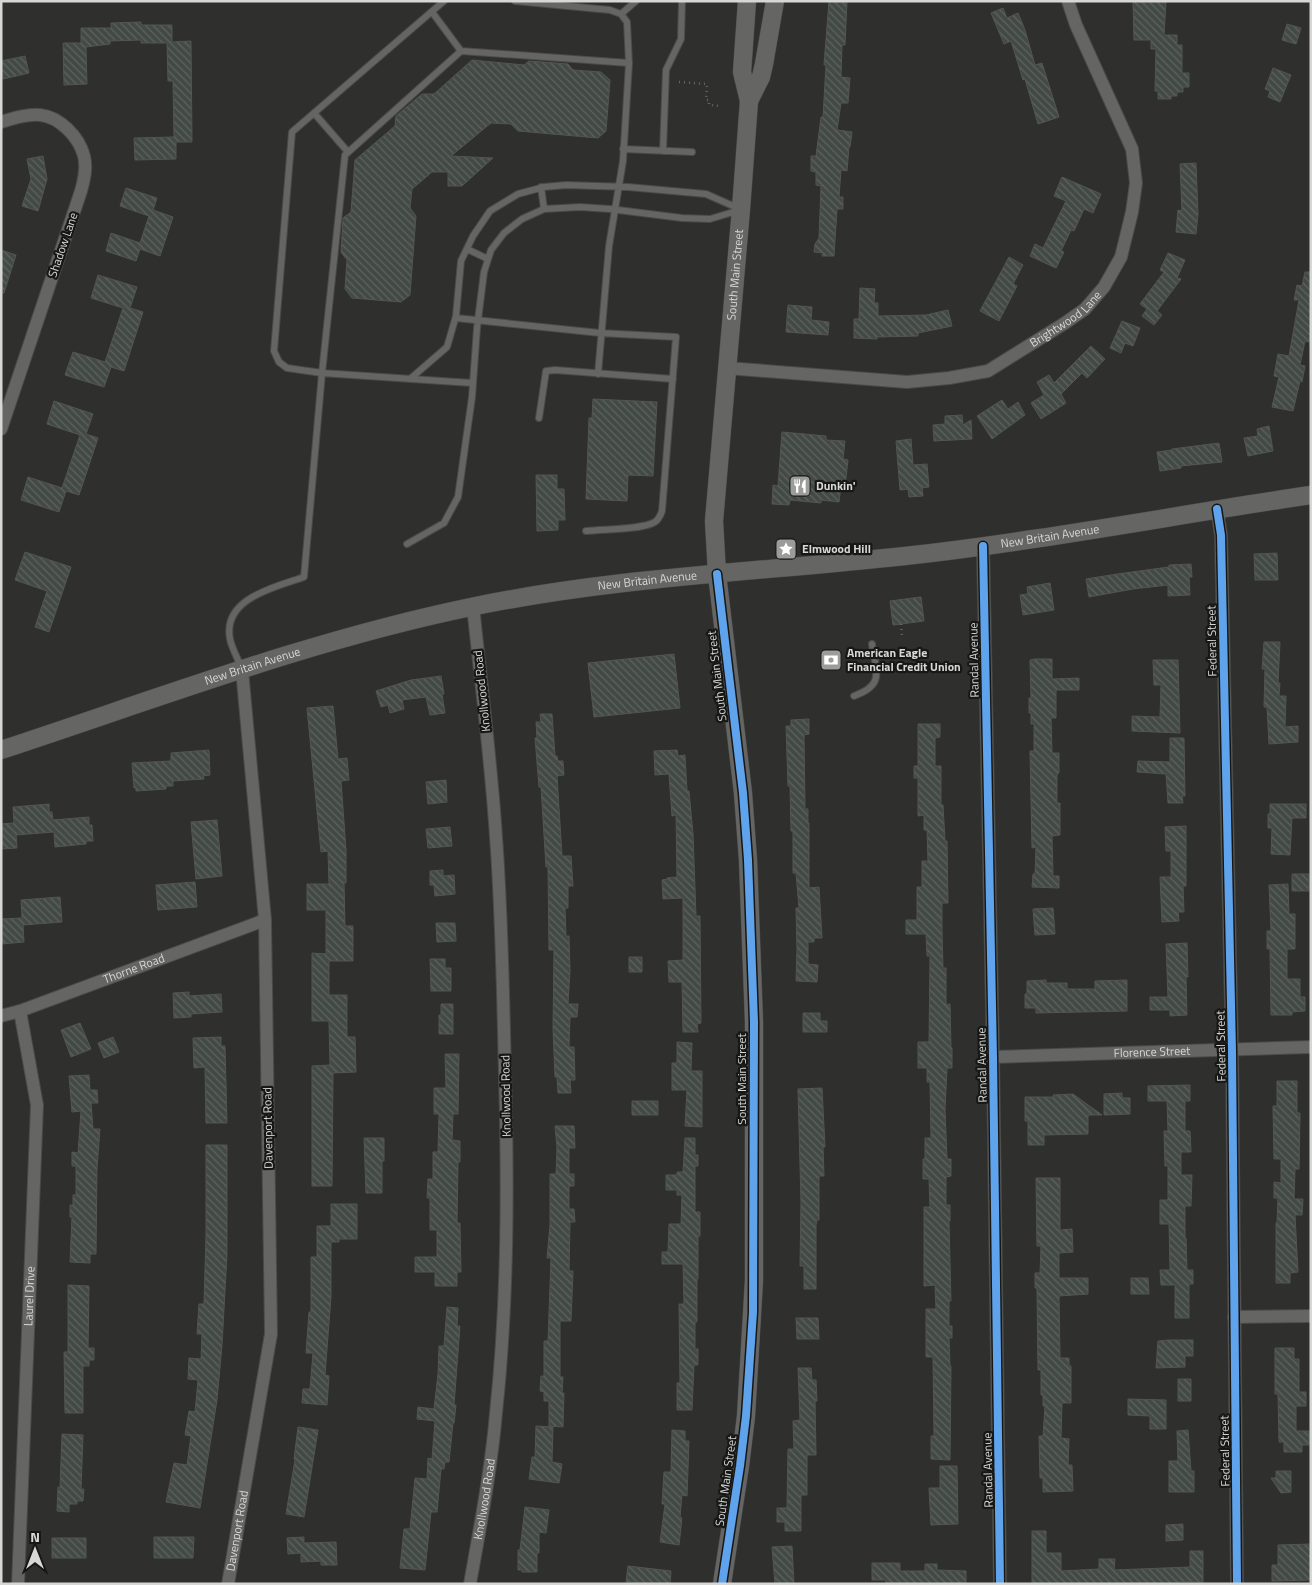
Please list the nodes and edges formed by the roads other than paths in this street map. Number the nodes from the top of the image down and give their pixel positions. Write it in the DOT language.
graph roads {
  1 [pos="444,1"];
  2 [pos="515,1"];
  3 [pos="636,1"];
  4 [pos="682,1"];
  5 [pos="747,1"];
  6 [pos="775,1"];
  7 [pos="1068,1"];
  8 [pos="432,12"];
  9 [pos="620,14"];
  10 [pos="461,51"];
  11 [pos="629,63"];
  12 [pos="749,101"];
  13 [pos="314,113"];
  14 [pos="1,122"];
  15 [pos="624,149"];
  16 [pos="663,151"];
  17 [pos="348,152"];
  18 [pos="692,152"];
  19 [pos="541,187"];
  20 [pos="619,187"];
  21 [pos="544,209"];
  22 [pos="615,209"];
  23 [pos="741,209"];
  24 [pos="467,249"];
  25 [pos="488,259"];
  26 [pos="456,318"];
  27 [pos="478,321"];
  28 [pos="600,333"];
  29 [pos="727,368"];
  30 [pos="322,373"];
  31 [pos="598,374"];
  32 [pos="410,379"];
  33 [pos="673,380"];
  34 [pos="472,383"];
  35 [pos="539,418"];
  36 [pos="1,429"];
  37 [pos="1311,495"];
  38 [pos="1217,509"];
  39 [pos="586,531"];
  40 [pos="407,544"];
  41 [pos="983,546"];
  42 [pos="717,574"];
  43 [pos="473,606"];
  44 [pos="872,644"];
  45 [pos="242,670"];
  46 [pos="854,696"];
  47 [pos="1,750"];
  48 [pos="266,920"];
  49 [pos="20,1011"];
  50 [pos="1,1016"];
  51 [pos="1311,1047"];
  52 [pos="1232,1051"];
  53 [pos="993,1057"];
  54 [pos="1311,1316"];
  55 [pos="1234,1317"];
  56 [pos="18,1584"];
  57 [pos="228,1584"];
  58 [pos="470,1584"];
  59 [pos="722,1584"];
  60 [pos="1000,1584"];
  61 [pos="1237,1584"];
  1 -- 8 [label="lane"];
  2 -- 9 [label="lane"];
  3 -- 9 [label="lane"];
  4 -- 16 [label="lane"];
  5 -- 12 [label="main road, South Main Street"];
  6 -- 12 [label="main road, South Main Street"];
  7 -- 29 [label="street, Brightwood Lane"];
  8 -- 10 [label="lane"];
  8 -- 13 [label="lane"];
  9 -- 11 [label="lane"];
  10 -- 11 [label="lane"];
  10 -- 17 [label="lane"];
  11 -- 15 [label="lane"];
  12 -- 23 [label="main road, South Main Street"];
  13 -- 17 [label="lane"];
  13 -- 30 [label="lane"];
  14 -- 36 [label="street, Shadow Lane"];
  15 -- 16 [label="lane"];
  15 -- 20 [label="lane"];
  16 -- 18 [label="lane"];
  17 -- 30 [label="lane"];
  19 -- 20 [label="lane"];
  19 -- 21 [label="lane"];
  19 -- 24 [label="lane"];
  20 -- 22 [label="lane"];
  20 -- 23 [label="lane"];
  21 -- 22 [label="lane"];
  21 -- 25 [label="lane"];
  22 -- 23 [label="lane"];
  22 -- 28 [label="lane"];
  23 -- 29 [label="main road, South Main Street"];
  24 -- 25 [label="lane"];
  24 -- 26 [label="lane"];
  25 -- 27 [label="lane"];
  26 -- 27 [label="lane"];
  26 -- 32 [label="lane"];
  27 -- 28 [label="lane"];
  27 -- 34 [label="lane"];
  28 -- 31 [label="lane"];
  28 -- 33 [label="lane"];
  29 -- 42 [label="main road, South Main Street"];
  30 -- 32 [label="lane"];
  30 -- 45 [label="lane"];
  31 -- 33 [label="lane"];
  31 -- 35 [label="lane"];
  32 -- 34 [label="lane"];
  33 -- 39 [label="lane"];
  34 -- 40 [label="lane"];
  37 -- 38 [label="main road, New Britain Avenue"];
  38 -- 41 [label="main road, New Britain Avenue"];
  38 -- 52 [label="street, Federal Street"];
  41 -- 42 [label="main road, New Britain Avenue"];
  41 -- 53 [label="street, Randal Avenue"];
  42 -- 43 [label="main road, New Britain Avenue"];
  42 -- 59 [label="main road, South Main Street"];
  43 -- 45 [label="main road, New Britain Avenue"];
  43 -- 58 [label="street, Knollwood Road"];
  44 -- 46 [label="lane"];
  45 -- 47 [label="main road, New Britain Avenue"];
  45 -- 48 [label="street, Davenport Road"];
  48 -- 49 [label="street, Thorne Road"];
  48 -- 57 [label="street, Davenport Road"];
  49 -- 50 [label="street, Thorne Road"];
  49 -- 56 [label="street, Laurel Drive"];
  51 -- 52 [label="street, Florence Street"];
  52 -- 53 [label="street, Florence Street"];
  52 -- 55 [label="street, Federal Street"];
  53 -- 60 [label="street, Randal Avenue"];
  54 -- 55 [label="street"];
  55 -- 61 [label="street, Federal Street"];
}
